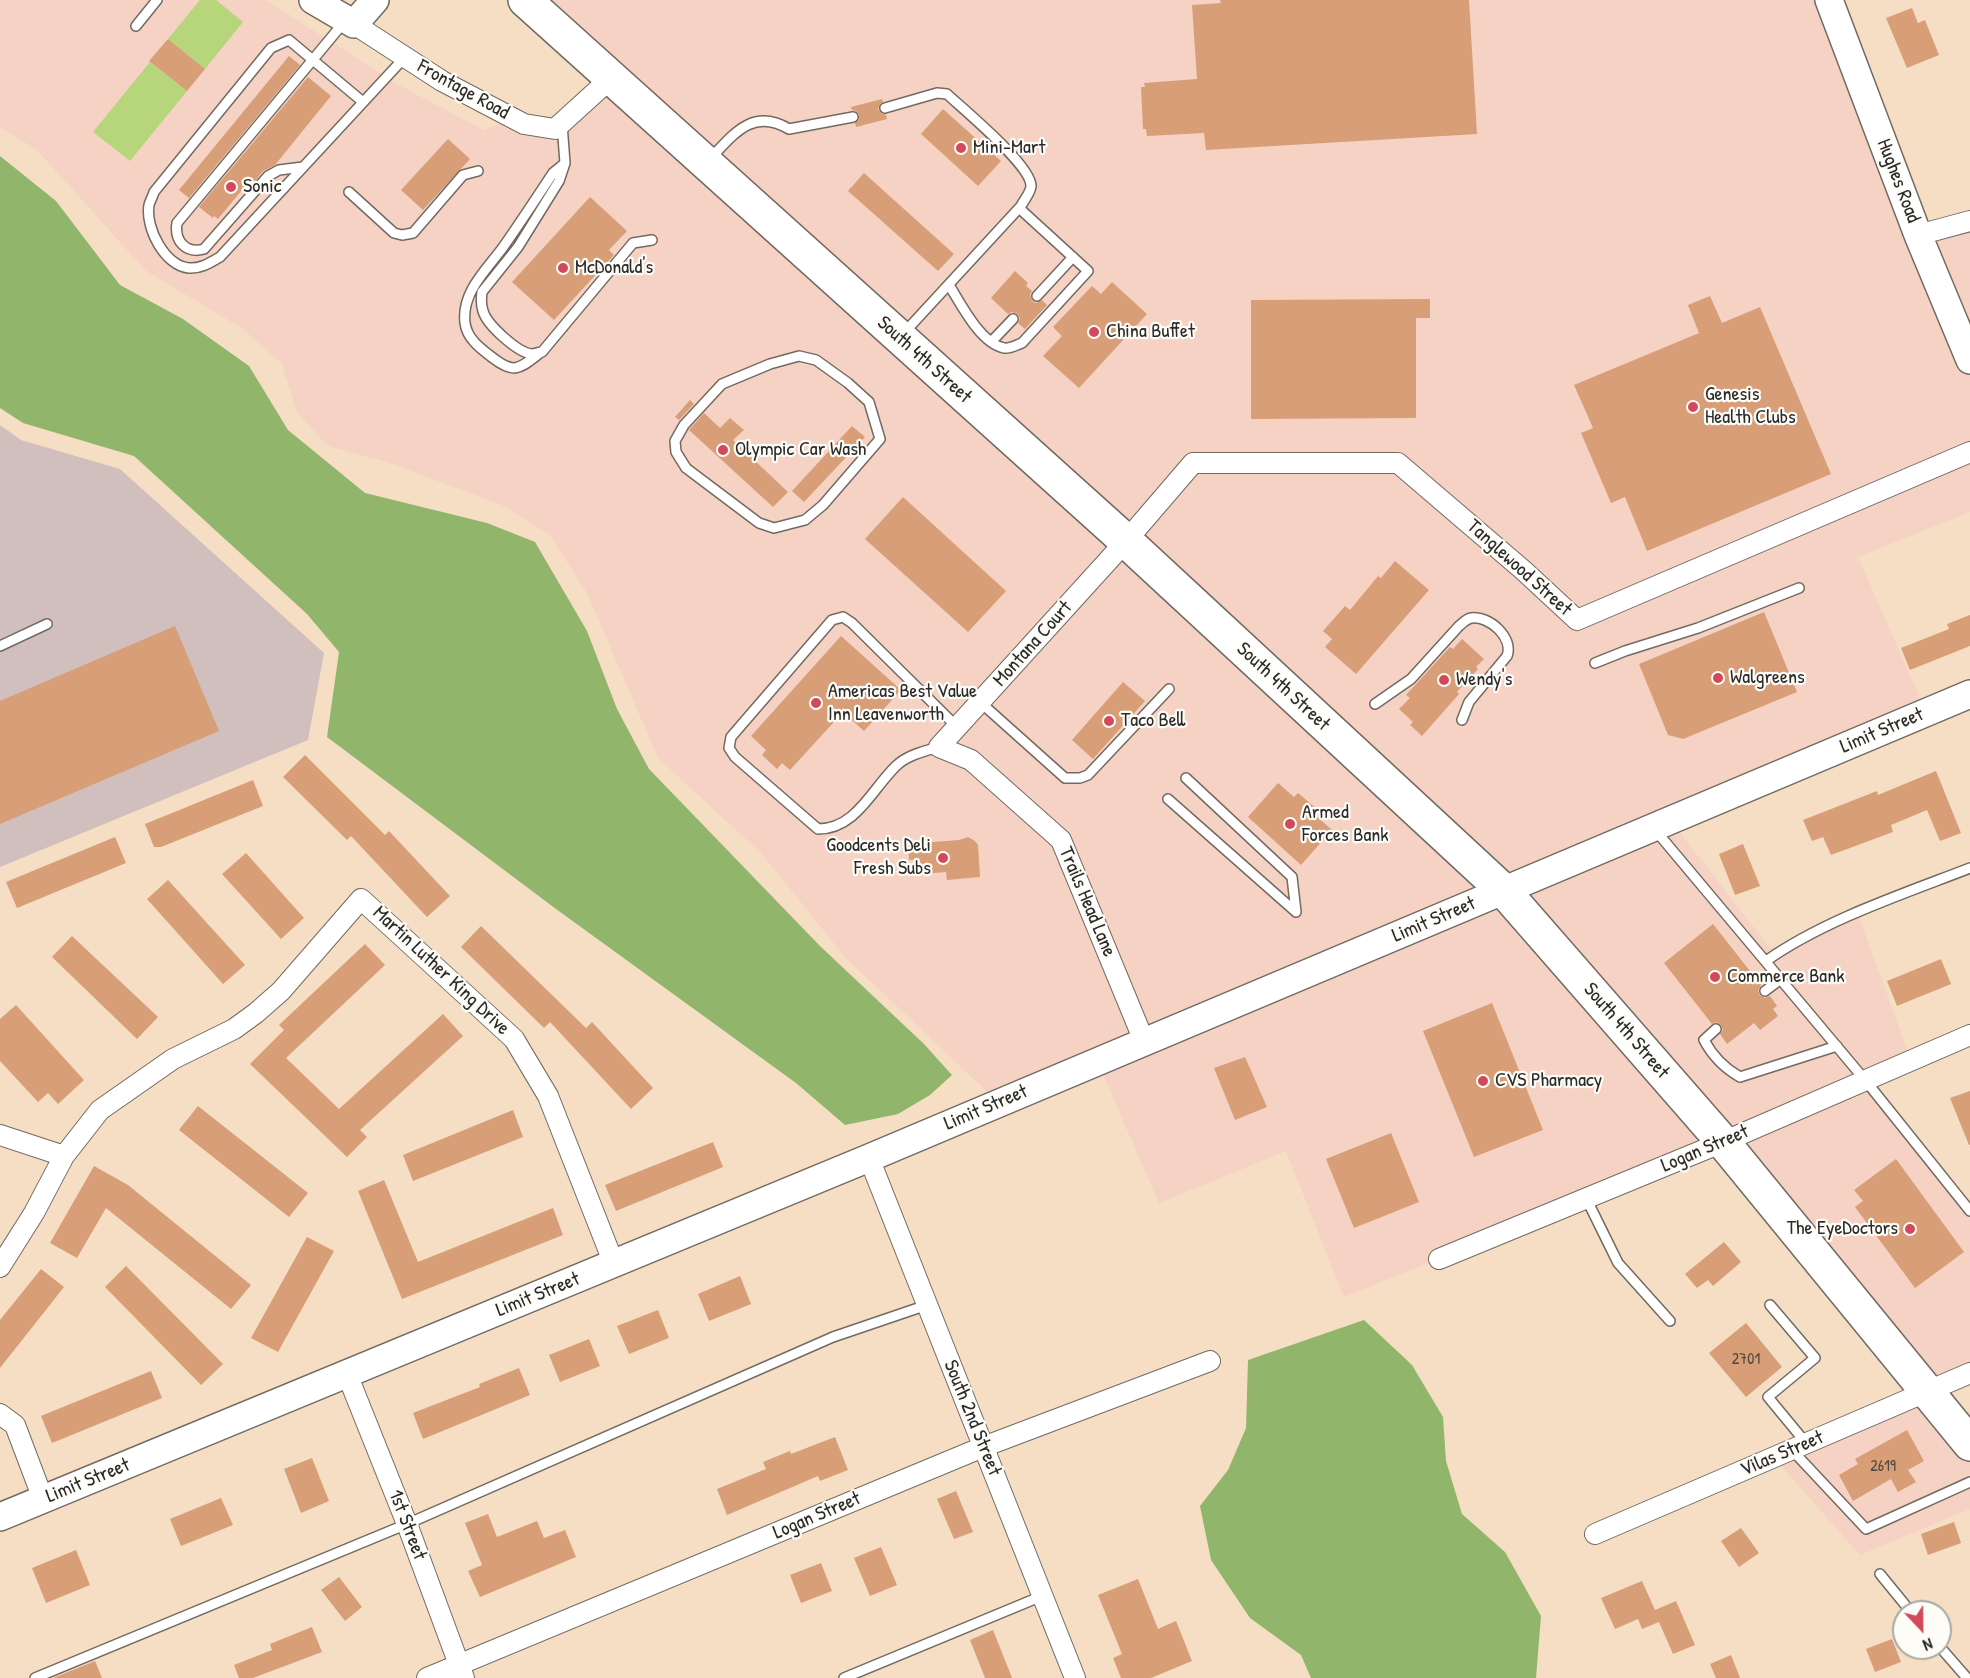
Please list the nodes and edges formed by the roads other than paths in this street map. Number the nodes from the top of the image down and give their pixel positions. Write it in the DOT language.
graph roads {
  1 [pos="157,0"];
  2 [pos="313,0"];
  3 [pos="375,0"];
  4 [pos="525,0"];
  5 [pos="1828,0"];
  6 [pos="350,22"];
  7 [pos="136,26"];
  8 [pos="405,57"];
  9 [pos="313,60"];
  10 [pos="610,79"];
  11 [pos="363,102"];
  12 [pos="885,108"];
  13 [pos="853,117"];
  14 [pos="562,122"];
  15 [pos="565,163"];
  16 [pos="705,164"];
  17 [pos="303,167"];
  18 [pos="478,171"];
  19 [pos="349,192"];
  20 [pos="1019,208"];
  21 [pos="1970,220"];
  22 [pos="1918,235"];
  23 [pos="652,240"];
  24 [pos="1073,257"];
  25 [pos="949,285"];
  26 [pos="1037,296"];
  27 [pos="1013,319"];
  28 [pos="900,338"];
  29 [pos="992,341"];
  30 [pos="542,352"];
  31 [pos="1970,360"];
  32 [pos="848,383"];
  33 [pos="1970,452"];
  34 [pos="1126,542"];
  35 [pos="1799,588"];
  36 [pos="47,624"];
  37 [pos="0,646"];
  38 [pos="1595,663"];
  39 [pos="1169,689"];
  40 [pos="1970,694"];
  41 [pos="980,702"];
  42 [pos="1375,704"];
  43 [pos="1462,720"];
  44 [pos="957,727"];
  45 [pos="939,747"];
  46 [pos="1186,778"];
  47 [pos="1168,798"];
  48 [pos="1653,827"];
  49 [pos="1970,868"];
  50 [pos="1504,891"];
  51 [pos="1766,961"];
  52 [pos="1781,979"];
  53 [pos="1765,991"];
  54 [pos="1716,1029"];
  55 [pos="1970,1035"];
  56 [pos="1144,1041"];
  57 [pos="1837,1046"];
  58 [pos="1865,1080"];
  59 [pos="0,1135"];
  60 [pos="1723,1142"];
  61 [pos="64,1156"];
  62 [pos="869,1158"];
  63 [pos="1586,1198"];
  64 [pos="1970,1211"];
  65 [pos="1439,1259"];
  66 [pos="614,1264"];
  67 [pos="0,1267"];
  68 [pos="927,1305"];
  69 [pos="1770,1305"];
  70 [pos="1670,1321"];
  71 [pos="1210,1361"];
  72 [pos="1970,1373"];
  73 [pos="347,1374"];
  74 [pos="1927,1392"];
  75 [pos="0,1414"];
  76 [pos="1970,1444"];
  77 [pos="1799,1446"];
  78 [pos="983,1447"];
  79 [pos="1970,1482"];
  80 [pos="43,1499"];
  81 [pos="0,1517"];
  82 [pos="407,1524"];
  83 [pos="1595,1534"];
  84 [pos="1880,1574"];
  85 [pos="1042,1596"];
  86 [pos="1901,1600"];
  87 [pos="1951,1660"];
  88 [pos="461,1672"];
  89 [pos="35,1678"];
  90 [pos="427,1678"];
  91 [pos="844,1678"];
  92 [pos="1075,1678"];
  93 [pos="1967,1678"];
  1 -- 7 [label="lane"];
  2 -- 6 [label="street, Frontage Road"];
  3 -- 6 [label="street"];
  4 -- 10 [label="highway, South 4th Street"];
  5 -- 22 [label="street, Hughes Road"];
  6 -- 8 [label="street, Frontage Road"];
  6 -- 9 [label="lane"];
  8 -- 11 [label="lane"];
  8 -- 14 [label="street, Frontage Road"];
  9 -- 11 [label="lane"];
  9 -- 17 [label="lane"];
  9 -- 17 [label="lane"];
  10 -- 14 [label="street"];
  10 -- 16 [label="highway, South 4th Street"];
  11 -- 17 [label="lane"];
  12 -- 20 [label="lane"];
  13 -- 16 [label="lane"];
  14 -- 15 [label="lane"];
  15 -- 30 [label="lane"];
  15 -- 30 [label="lane"];
  16 -- 28 [label="highway, South 4th Street"];
  18 -- 19 [label="lane"];
  20 -- 24 [label="lane"];
  20 -- 25 [label="lane"];
  21 -- 22 [label="street"];
  22 -- 31 [label="street, Hughes Road"];
  23 -- 30 [label="lane"];
  24 -- 26 [label="lane"];
  24 -- 29 [label="lane"];
  25 -- 28 [label="lane"];
  25 -- 29 [label="lane"];
  27 -- 29 [label="lane"];
  28 -- 34 [label="highway, South 4th Street"];
  32 -- 32 [label="lane"];
  33 -- 34 [label="street, Tanglewood Street"];
  34 -- 41 [label="street, Montana Court"];
  34 -- 50 [label="highway, South 4th Street"];
  35 -- 38 [label="lane"];
  36 -- 37 [label="lane"];
  39 -- 41 [label="lane"];
  40 -- 48 [label="street, Limit Street"];
  41 -- 44 [label="street, Montana Court"];
  42 -- 43 [label="lane"];
  44 -- 45 [label="street, Montana Court"];
  44 -- 45 [label="lane"];
  45 -- 56 [label="street, Trails Head Lane"];
  46 -- 47 [label="lane"];
  48 -- 50 [label="street, Limit Street"];
  48 -- 51 [label="lane"];
  49 -- 51 [label="lane"];
  50 -- 56 [label="street, Limit Street"];
  50 -- 60 [label="highway, South 4th Street"];
  51 -- 52 [label="lane"];
  52 -- 53 [label="lane"];
  52 -- 57 [label="lane"];
  54 -- 57 [label="lane"];
  55 -- 58 [label="street, Logan Street"];
  56 -- 62 [label="street, Limit Street"];
  57 -- 58 [label="lane"];
  58 -- 60 [label="street, Logan Street"];
  58 -- 64 [label="lane"];
  59 -- 61 [label="street"];
  60 -- 63 [label="street, Logan Street"];
  60 -- 74 [label="highway, South 4th Street"];
  61 -- 66 [label="street, Martin Luther King Drive"];
  61 -- 67 [label="street, Martin Luther King Drive"];
  62 -- 66 [label="street, Limit Street"];
  62 -- 68 [label="street, South 2nd Street"];
  63 -- 65 [label="street, Logan Street"];
  63 -- 70 [label="lane"];
  66 -- 73 [label="street, Limit Street"];
  68 -- 78 [label="street, South 2nd Street"];
  68 -- 82 [label="lane"];
  69 -- 77 [label="lane"];
  71 -- 78 [label="street, Logan Street"];
  72 -- 74 [label="street, Vilas Street"];
  73 -- 80 [label="street, Limit Street"];
  73 -- 82 [label="street, 1st Street"];
  74 -- 76 [label="highway, South 4th Street"];
  74 -- 77 [label="street, Vilas Street"];
  75 -- 80 [label="street"];
  77 -- 79 [label="lane"];
  77 -- 83 [label="street, Vilas Street"];
  78 -- 85 [label="street, South 2nd Street"];
  78 -- 88 [label="street, Logan Street"];
  80 -- 81 [label="street, Limit Street"];
  82 -- 88 [label="street, 1st Street"];
  82 -- 89 [label="lane"];
  84 -- 86 [label="lane"];
  85 -- 91 [label="lane"];
  85 -- 92 [label="street, South 2nd Street"];
  87 -- 93 [label="lane"];
  88 -- 90 [label="street, Logan Street"];
}
